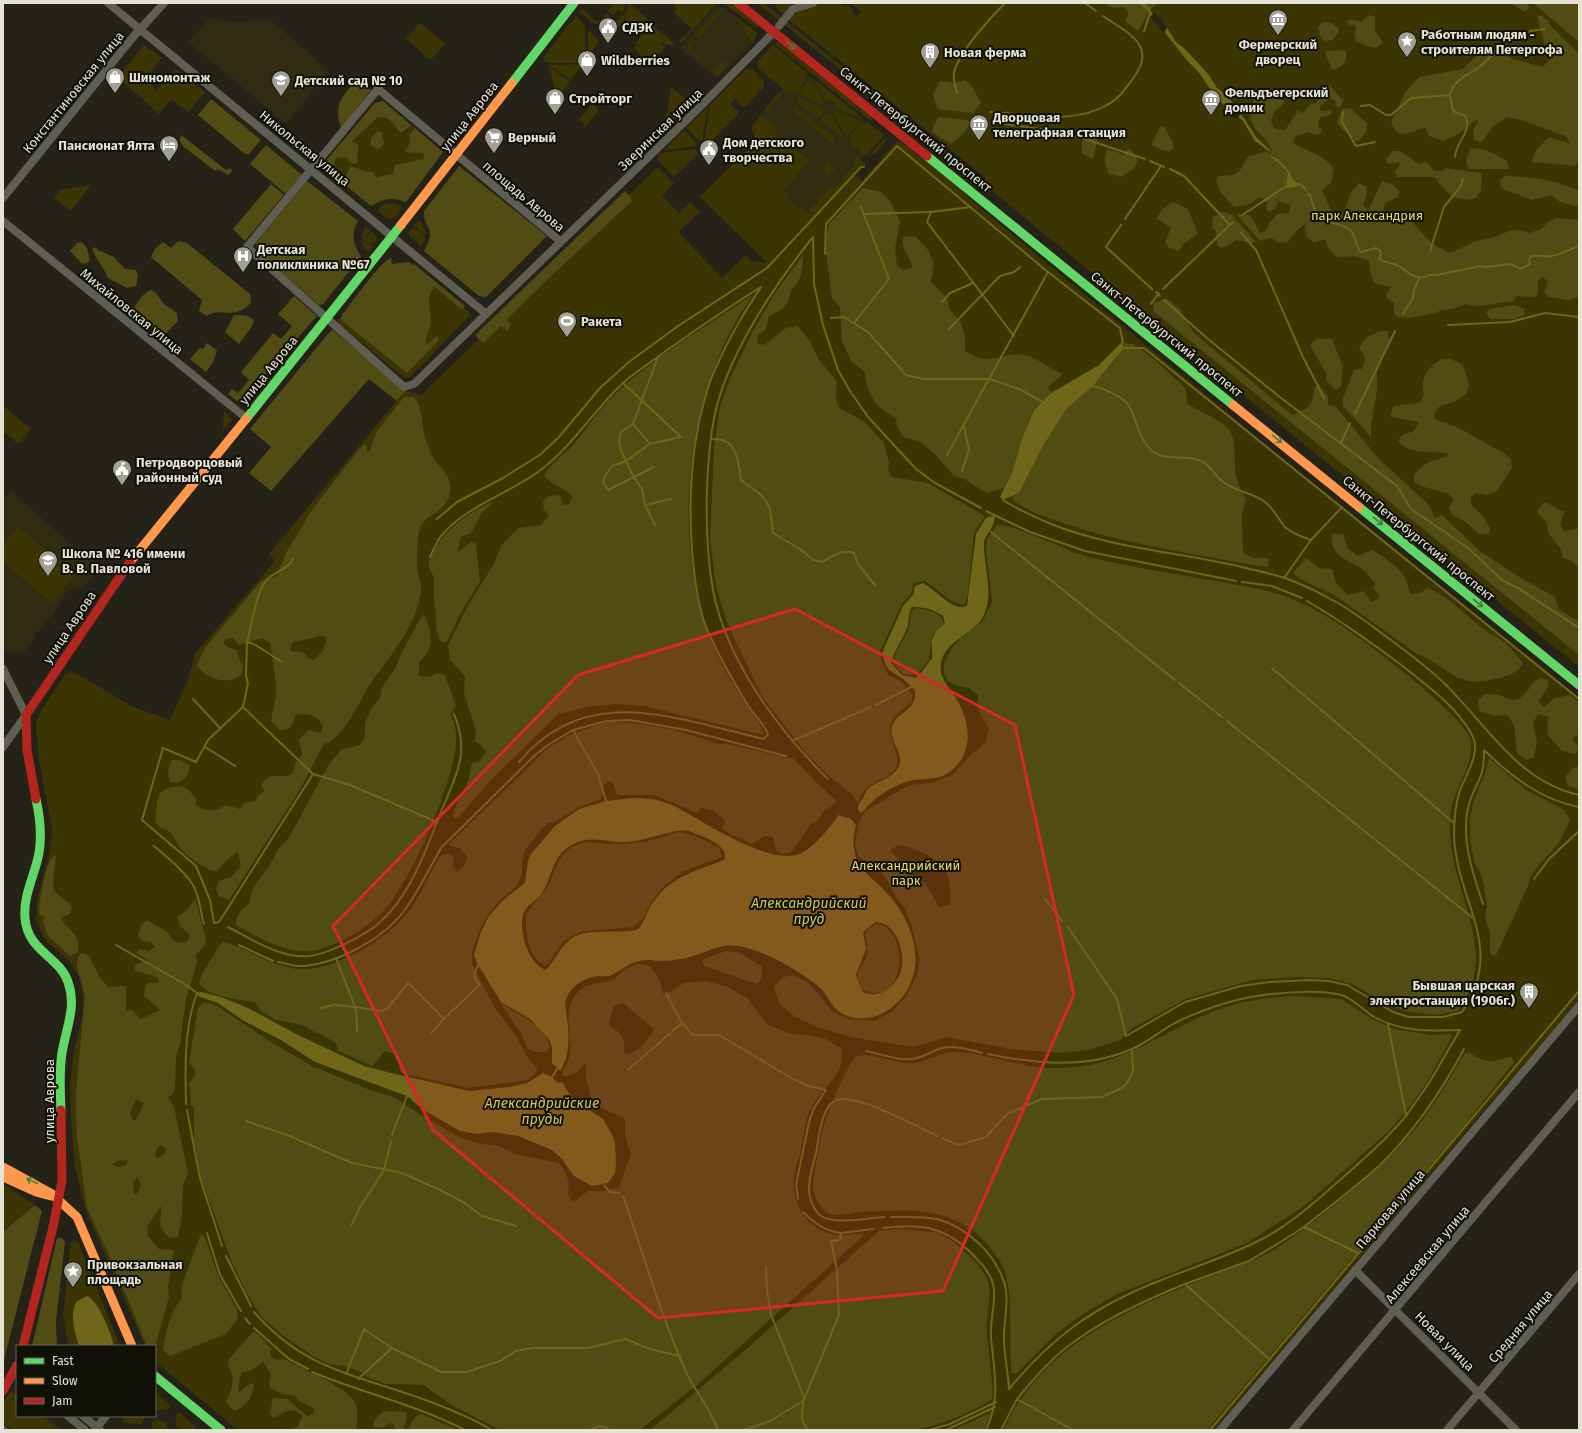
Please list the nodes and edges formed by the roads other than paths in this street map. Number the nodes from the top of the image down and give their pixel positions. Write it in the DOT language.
graph roads {
  1 [pos="108,3"];
  2 [pos="164,3"];
  3 [pos="574,3"];
  4 [pos="738,3"];
  5 [pos="750,3"];
  6 [pos="813,3"];
  7 [pos="140,29"];
  8 [pos="777,29"];
  9 [pos="456,154"];
  10 [pos="312,170"];
  11 [pos="3,198"];
  12 [pos="3,222"];
  13 [pos="392,236"];
  14 [pos="560,241"];
  15 [pos="485,313"];
  16 [pos="326,318"];
  17 [pos="246,418"];
  18 [pos="3,669"];
  19 [pos="1579,675"];
  20 [pos="1579,685"];
  21 [pos="26,715"];
  22 [pos="3,747"];
  23 [pos="1579,1006"];
  24 [pos="1579,1092"];
  25 [pos="3,1167"];
  26 [pos="3,1177"];
  27 [pos="60,1198"];
  28 [pos="1355,1270"];
  29 [pos="1579,1274"];
  30 [pos="1396,1309"];
  31 [pos="23,1345"];
  32 [pos="132,1345"];
  33 [pos="16,1371"];
  34 [pos="156,1377"];
  35 [pos="3,1391"];
  36 [pos="1480,1393"];
  37 [pos="69,1417"];
  38 [pos="84,1417"];
  39 [pos="105,1417"];
  40 [pos="97,1429"];
  41 [pos="85,1430"];
  42 [pos="220,1430"];
  43 [pos="1220,1430"];
  44 [pos="1293,1430"];
  45 [pos="1447,1430"];
  46 [pos="1516,1430"];
  1 -- 7 [label="street, Никольская улица"];
  2 -- 7 [label="street, Константиновская улица"];
  3 -- 9 [label="main road, улица Аврова"];
  4 -- 8 [label="main road, Санкт-Петербургский проспект"];
  5 -- 8 [label="main road, Санкт-Петербургский проспект"];
  6 -- 8 [label="street, Зверинская улица"];
  7 -- 10 [label="street, Никольская улица"];
  7 -- 11 [label="street, Константиновская улица"];
  8 -- 14 [label="street, Зверинская улица"];
  8 -- 19 [label="main road, Санкт-Петербургский проспект"];
  8 -- 20 [label="main road, Санкт-Петербургский проспект, one-way"];
  9 -- 10 [label="street, площадь Аврова"];
  9 -- 13 [label="main road, улица Аврова"];
  9 -- 14 [label="street, площадь Аврова"];
  10 -- 13 [label="street, Никольская улица"];
  10 -- 16 [label="street, площадь Аврова"];
  12 -- 17 [label="street, Михайловская улица"];
  13 -- 15 [label="street, Никольская улица"];
  13 -- 16 [label="main road, улица Аврова"];
  14 -- 15 [label="street, площадь Аврова"];
  15 -- 16 [label="street, площадь Аврова"];
  16 -- 17 [label="main road, улица Аврова"];
  17 -- 21 [label="main road, улица Аврова"];
  18 -- 21 [label="street"];
  21 -- 22 [label="street"];
  21 -- 27 [label="main road, улица Аврова"];
  23 -- 28 [label="street, Парковая улица"];
  24 -- 30 [label="street, Алексеевская улица"];
  27 -- 25 [label="main road, one-way"];
  26 -- 27 [label="main road"];
  27 -- 31 [label="main road, улица Аврова"];
  27 -- 32 [label="main road"];
  28 -- 30 [label="street, Новая улица"];
  28 -- 43 [label="street, Парковая улица"];
  29 -- 36 [label="street, Средняя улица"];
  30 -- 36 [label="street, Новая улица"];
  30 -- 44 [label="street, Алексеевская улица"];
  33 -- 35 [label="main road"];
  34 -- 42 [label="main road"];
  36 -- 45 [label="street, Средняя улица"];
  36 -- 46 [label="street, Новая улица"];
  37 -- 41 [label="street"];
  38 -- 40 [label="street"];
  39 -- 40 [label="street"];
}
